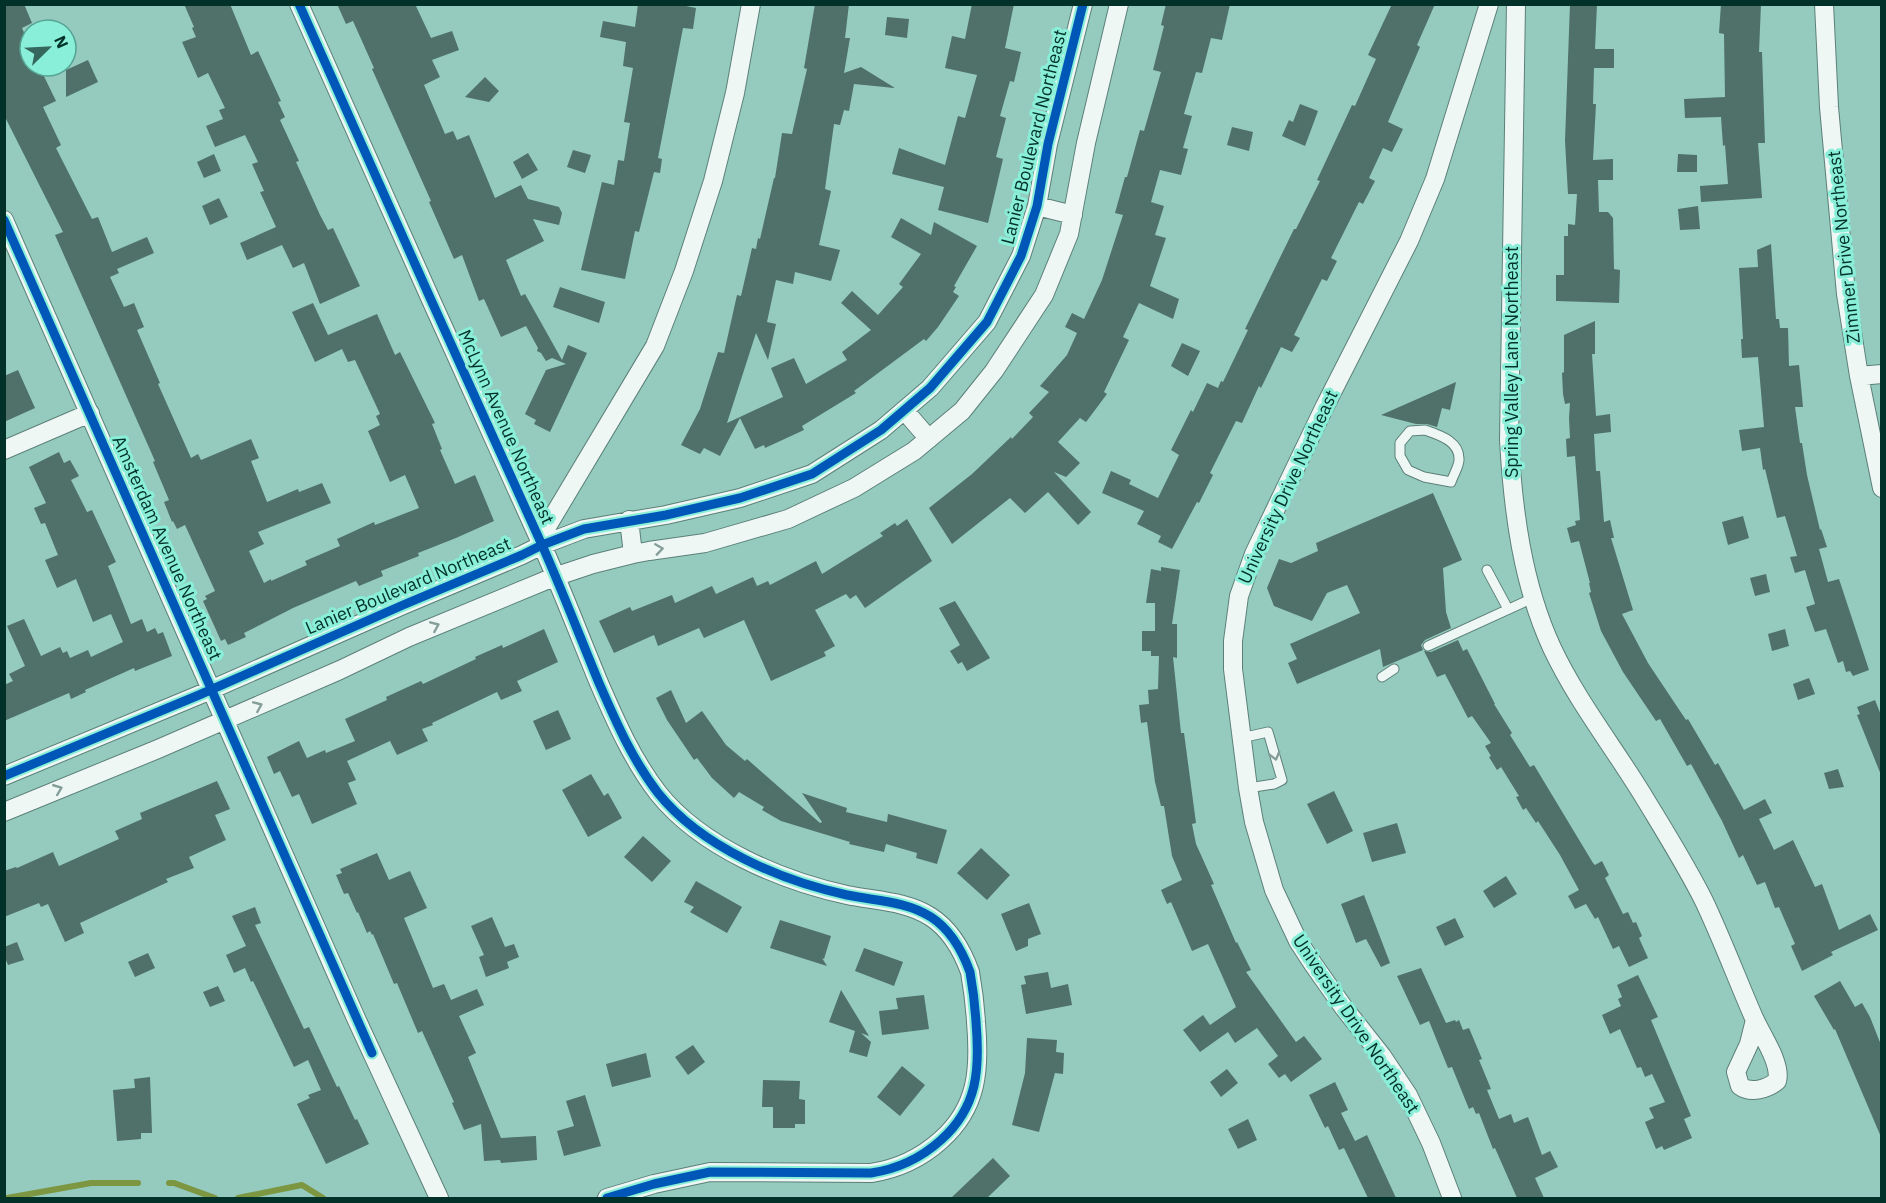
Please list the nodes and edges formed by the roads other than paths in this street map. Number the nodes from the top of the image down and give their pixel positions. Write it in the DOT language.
graph roads {
  1 [pos="298,4"];
  2 [pos="751,4"];
  3 [pos="1083,4"];
  4 [pos="1119,4"];
  5 [pos="1488,4"];
  6 [pos="1516,4"];
  7 [pos="1824,4"];
  8 [pos="1037,206"];
  9 [pos="1073,216"];
  10 [pos="4,220"];
  11 [pos="1881,374"];
  12 [pos="1859,376"];
  13 [pos="904,410"];
  14 [pos="90,413"];
  15 [pos="1425,430"];
  16 [pos="929,439"];
  17 [pos="4,450"];
  18 [pos="1881,488"];
  19 [pos="629,520"];
  20 [pos="540,543"];
  21 [pos="633,554"];
  22 [pos="1486,570"];
  23 [pos="554,577"];
  24 [pos="1533,598"];
  25 [pos="1508,609"];
  26 [pos="1428,646"];
  27 [pos="1394,669"];
  28 [pos="1382,677"];
  29 [pos="212,688"];
  30 [pos="225,720"];
  31 [pos="1240,738"];
  32 [pos="4,776"];
  33 [pos="1248,788"];
  34 [pos="4,812"];
  35 [pos="1755,1020"];
  36 [pos="439,1198"];
  37 [pos="607,1198"];
  38 [pos="1452,1198"];
  1 -- 20 [label="street, McLynn Avenue Northeast"];
  2 -- 20 [label="street"];
  3 -- 8 [label="street, Lanier Boulevard Northeast"];
  4 -- 9 [label="street"];
  5 -- 31 [label="street, University Drive Northeast"];
  6 -- 24 [label="street, Spring Valley Lane Northeast"];
  7 -- 12 [label="street, Zimmer Drive Northeast"];
  8 -- 9 [label="street"];
  8 -- 13 [label="street, Lanier Boulevard Northeast"];
  9 -- 16 [label="street"];
  10 -- 14 [label="street, Amsterdam Avenue Northeast"];
  11 -- 12 [label="street"];
  12 -- 18 [label="street, Zimmer Drive Northeast"];
  13 -- 16 [label="street"];
  13 -- 19 [label="street, Lanier Boulevard Northeast"];
  14 -- 17 [label="street"];
  14 -- 29 [label="street, Amsterdam Avenue Northeast"];
  15 -- 15 [label="lane"];
  21 -- 16 [label="street, one-way"];
  19 -- 20 [label="street, Lanier Boulevard Northeast"];
  19 -- 21 [label="street"];
  20 -- 23 [label="street, McLynn Avenue Northeast"];
  20 -- 29 [label="street, Lanier Boulevard Northeast"];
  21 -- 23 [label="street"];
  22 -- 25 [label="lane"];
  30 -- 23 [label="street, one-way"];
  23 -- 37 [label="street, McLynn Avenue Northeast"];
  24 -- 25 [label="lane"];
  24 -- 35 [label="street, Spring Valley Lane Northeast"];
  25 -- 26 [label="lane"];
  27 -- 28 [label="lane"];
  29 -- 30 [label="street, Amsterdam Avenue Northeast"];
  29 -- 32 [label="street, Lanier Boulevard Northeast"];
  34 -- 30 [label="street, one-way"];
  30 -- 36 [label="street, Amsterdam Avenue Northeast"];
  31 -- 33 [label="street, University Drive Northeast"];
  31 -- 33 [label="lane, one-way"];
  33 -- 38 [label="street, University Drive Northeast"];
}
